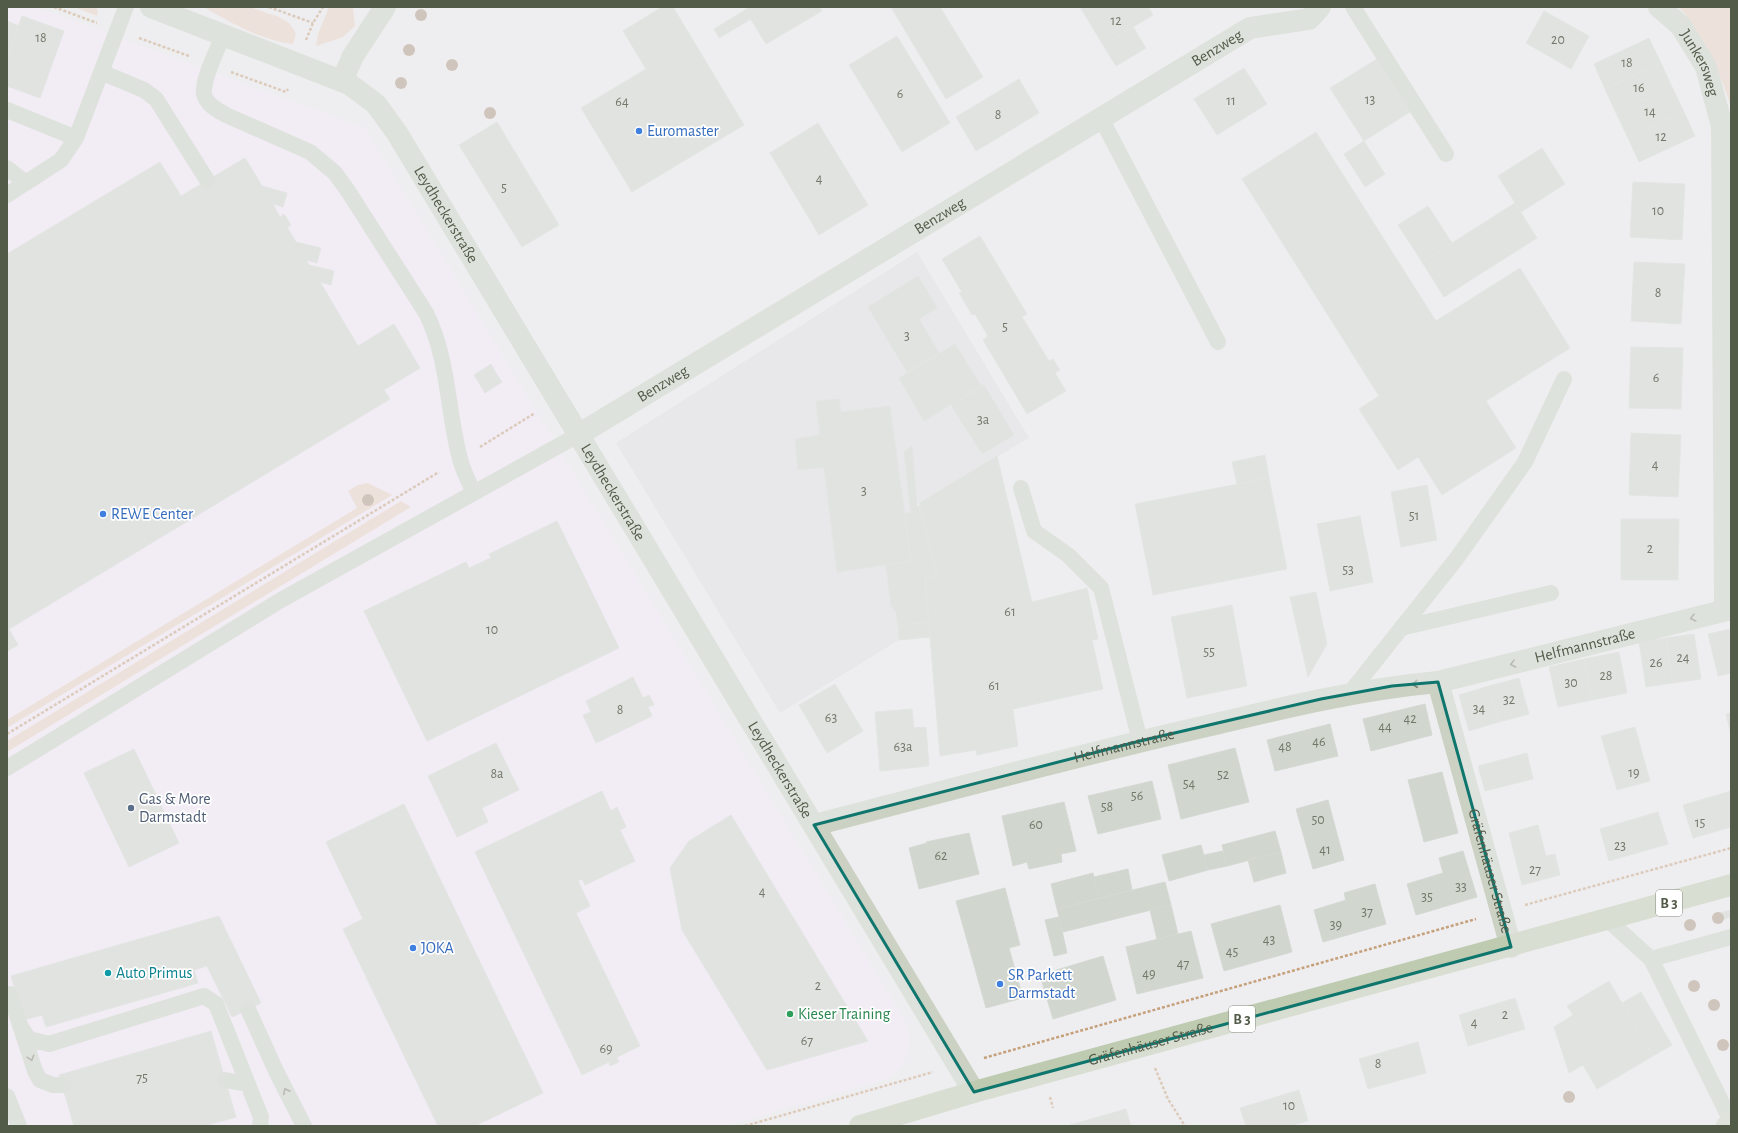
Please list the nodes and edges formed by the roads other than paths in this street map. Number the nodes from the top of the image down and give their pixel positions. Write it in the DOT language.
graph roads {
  1 [pos="126,7"];
  2 [pos="151,7"];
  3 [pos="385,7"];
  4 [pos="1353,7"];
  5 [pos="1659,7"];
  6 [pos="1315,13"];
  7 [pos="223,35"];
  8 [pos="101,72"];
  9 [pos="342,81"];
  10 [pos="7,110"];
  11 [pos="1101,118"];
  12 [pos="76,138"];
  13 [pos="1446,154"];
  14 [pos="7,168"];
  15 [pos="208,180"];
  16 [pos="26,183"];
  17 [pos="7,195"];
  18 [pos="1218,342"];
  19 [pos="1564,379"];
  20 [pos="578,435"];
  21 [pos="1021,488"];
  22 [pos="474,493"];
  23 [pos="1551,593"];
  24 [pos="1728,610"];
  25 [pos="1401,628"];
  26 [pos="1438,682"];
  27 [pos="1349,694"];
  28 [pos="1140,741"];
  29 [pos="7,768"];
  30 [pos="814,825"];
  31 [pos="1731,885"];
  32 [pos="1608,920"];
  33 [pos="1731,937"];
  34 [pos="1511,947"];
  35 [pos="1651,959"];
  36 [pos="11,994"];
  37 [pos="248,1009"];
  38 [pos="20,1026"];
  39 [pos="225,1080"];
  40 [pos="247,1084"];
  41 [pos="62,1085"];
  42 [pos="974,1092"];
  43 [pos="7,1096"];
  44 [pos="1731,1122"];
  45 [pos="19,1126"];
  46 [pos="260,1126"];
  47 [pos="304,1126"];
  48 [pos="860,1126"];
  49 [pos="1728,1126"];
  1 -- 8 [label="lane"];
  2 -- 7 [label="street, Leydheckerstraße"];
  3 -- 9 [label="street"];
  4 -- 13 [label="lane"];
  5 -- 24 [label="street, Junkersweg"];
  6 -- 11 [label="street, Benzweg"];
  7 -- 9 [label="street, Leydheckerstraße"];
  7 -- 22 [label="lane"];
  8 -- 12 [label="lane"];
  8 -- 15 [label="lane"];
  9 -- 20 [label="street, Leydheckerstraße"];
  10 -- 12 [label="lane"];
  11 -- 18 [label="lane"];
  11 -- 20 [label="street, Benzweg"];
  12 -- 16 [label="lane"];
  14 -- 16 [label="lane"];
  16 -- 17 [label="lane"];
  19 -- 25 [label="lane"];
  20 -- 22 [label="lane"];
  20 -- 30 [label="street, Leydheckerstraße"];
  21 -- 28 [label="lane"];
  22 -- 29 [label="lane"];
  23 -- 25 [label="lane"];
  24 -- 26 [label="street, Helfmannstraße, one-way"];
  25 -- 27 [label="lane"];
  26 -- 27 [label="street, Helfmannstraße, one-way"];
  26 -- 34 [label="street, Gräfenhäuser Straße"];
  27 -- 28 [label="street, Helfmannstraße"];
  28 -- 30 [label="street, Helfmannstraße"];
  30 -- 42 [label="street, Leydheckerstraße"];
  31 -- 32 [label="main road, Gräfenhäuser Straße / B 3"];
  32 -- 34 [label="main road, Gräfenhäuser Straße / B 3"];
  32 -- 35 [label="lane"];
  33 -- 35 [label="lane"];
  34 -- 42 [label="main road, Gräfenhäuser Straße / B 3"];
  35 -- 44 [label="lane"];
  36 -- 38 [label="lane"];
  47 -- 37 [label="lane, one-way"];
  38 -- 40 [label="lane"];
  38 -- 41 [label="lane, one-way"];
  39 -- 40 [label="lane"];
  40 -- 46 [label="lane"];
  42 -- 48 [label="main road, Gräfenhäuser Straße / B 3"];
  43 -- 45 [label="lane"];
  44 -- 49 [label="main road"];
}
